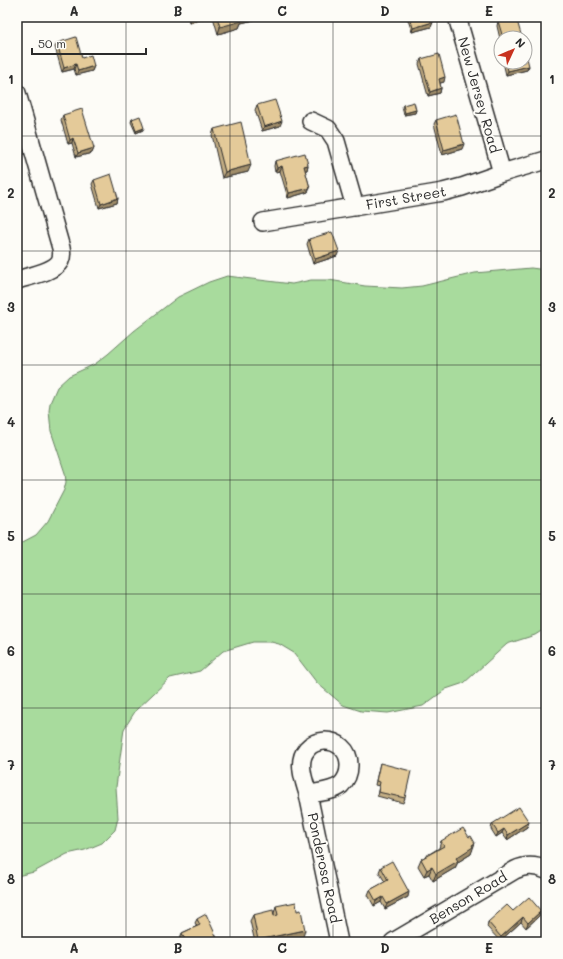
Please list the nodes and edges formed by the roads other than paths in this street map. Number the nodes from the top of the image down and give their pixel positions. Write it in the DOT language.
graph roads {
  1 [pos="457,17"];
  2 [pos="17,93"];
  3 [pos="311,121"];
  4 [pos="546,160"];
  5 [pos="502,172"];
  6 [pos="355,207"];
  7 [pos="263,222"];
  8 [pos="17,280"];
  9 [pos="308,794"];
  10 [pos="546,870"];
  11 [pos="339,942"];
  12 [pos="393,942"];
  1 -- 5 [label="street, New Jersey Road"];
  2 -- 8 [label="street"];
  3 -- 6 [label="street"];
  4 -- 5 [label="street, First Street"];
  5 -- 6 [label="street, First Street"];
  6 -- 7 [label="street, First Street"];
  9 -- 11 [label="street, Ponderosa Road"];
  10 -- 12 [label="street, Benson Road"];
}
